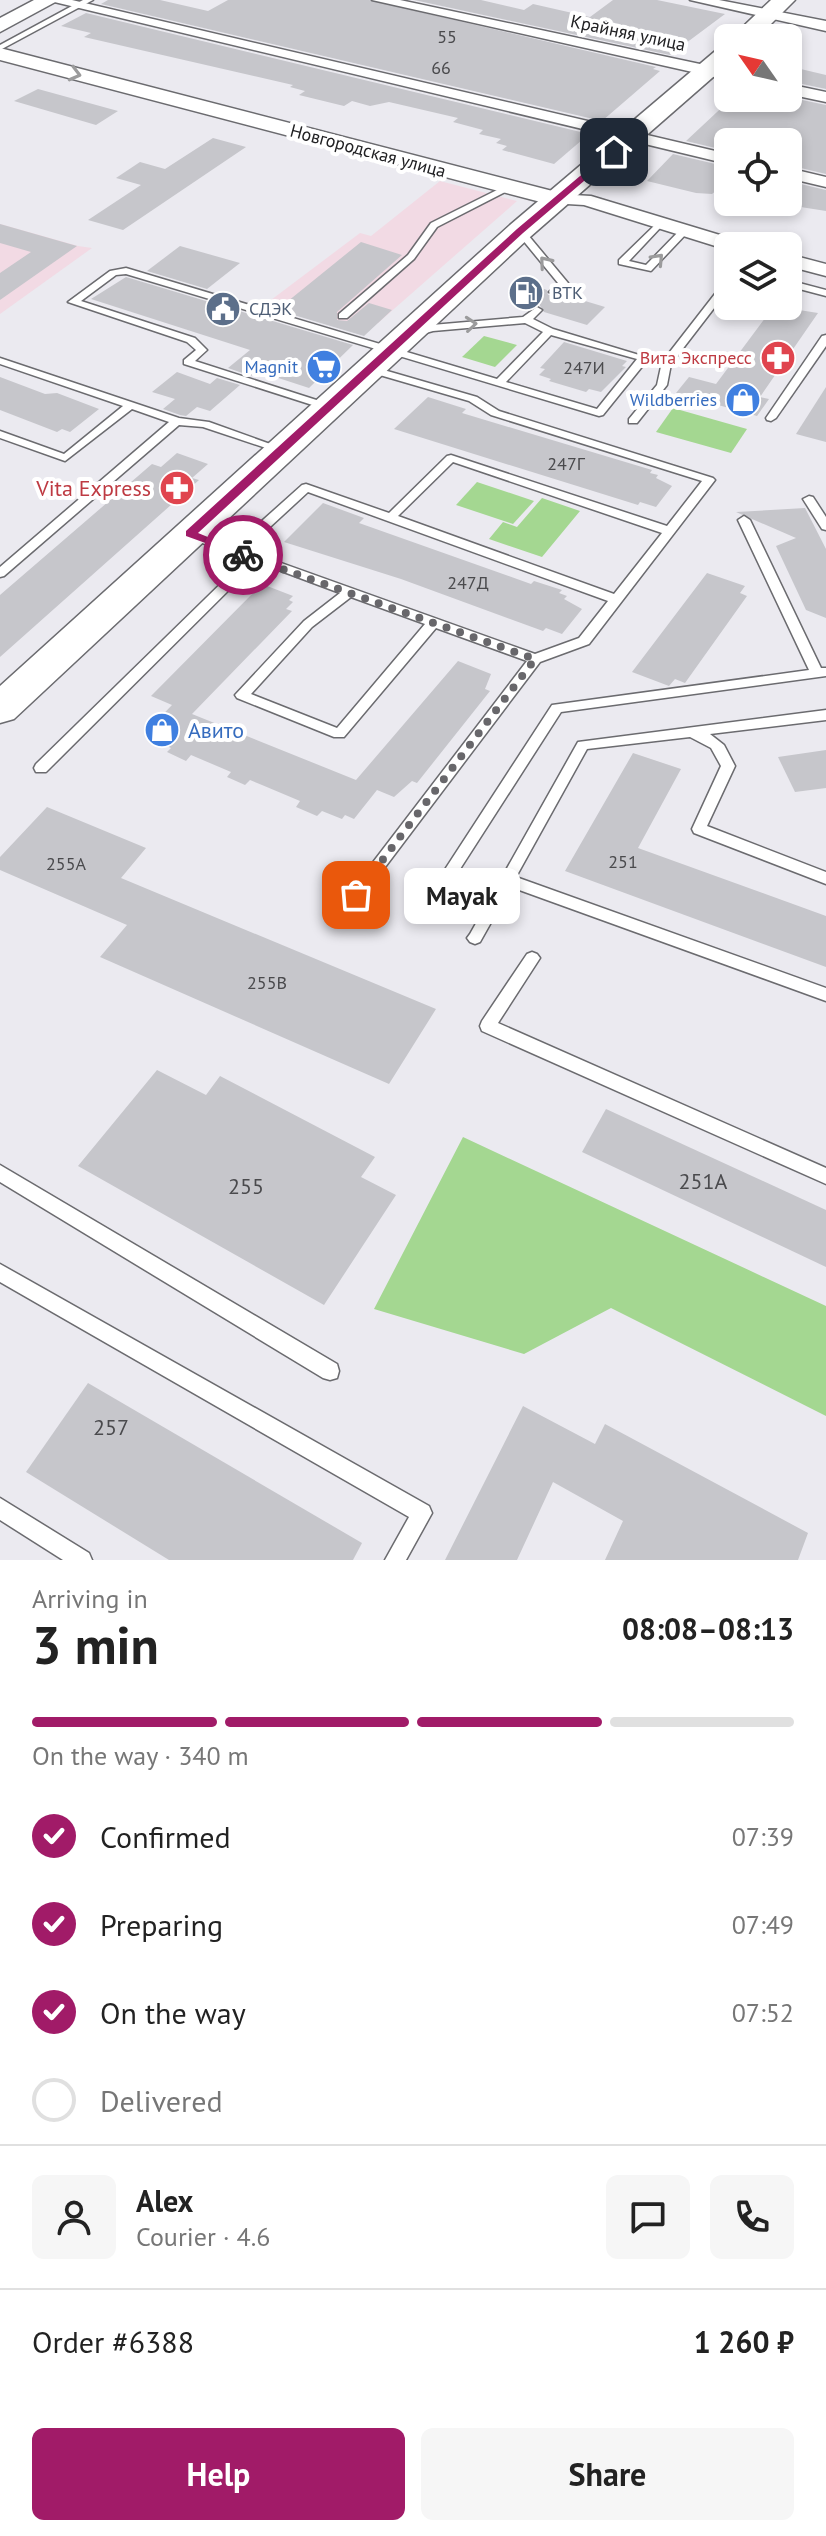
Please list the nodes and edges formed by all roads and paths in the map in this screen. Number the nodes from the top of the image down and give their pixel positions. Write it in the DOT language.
graph roads {
  1 [pos="51,0"];
  2 [pos="379,0"];
  3 [pos="697,0"];
  4 [pos="83,3"];
  5 [pos="776,7"];
  6 [pos="758,24"];
  7 [pos="0,26"];
  8 [pos="826,26"];
  9 [pos="0,48"];
  10 [pos="0,54"];
  11 [pos="714,72"];
  12 [pos="714,76"];
  13 [pos="802,92"];
  14 [pos="826,97"];
  15 [pos="633,136"];
  16 [pos="714,156"];
  17 [pos="802,176"];
  18 [pos="826,182"];
  19 [pos="508,188"];
  20 [pos="556,199"];
  21 [pos="658,225"];
  22 [pos="520,231"];
  23 [pos="683,232"];
  24 [pos="714,240"];
  25 [pos="802,264"];
  26 [pos="826,270"];
  27 [pos="802,287"];
  28 [pos="554,292"];
  29 [pos="826,293"];
  30 [pos="714,301"];
  31 [pos="537,310"];
  32 [pos="343,316"];
  33 [pos="526,320"];
  34 [pos="549,331"];
  35 [pos="826,338"];
  36 [pos="388,352"];
  37 [pos="0,361"];
  38 [pos="500,382"];
  39 [pos="131,405"];
  40 [pos="328,407"];
  41 [pos="771,418"];
  42 [pos="177,421"];
  43 [pos="633,421"];
  44 [pos="0,434"];
  45 [pos="281,450"];
  46 [pos="809,499"];
  47 [pos="390,518"];
  48 [pos="744,520"];
  49 [pos="826,526"];
  50 [pos="669,531"];
  51 [pos="190,534"];
  52 [pos="235,552"];
  53 [pos="253,559"];
  54 [pos="0,573"];
  55 [pos="348,593"];
  56 [pos="616,599"];
  57 [pos="433,623"];
  58 [pos="535,659"];
  59 [pos="822,672"];
  60 [pos="0,709"];
  61 [pos="826,715"];
  62 [pos="690,732"];
  63 [pos="41,768"];
  64 [pos="826,878"];
  65 [pos="507,880"];
  66 [pos="356,895"];
  67 [pos="421,918"];
  68 [pos="475,938"];
  69 [pos="532,958"];
  70 [pos="826,995"];
  71 [pos="0,1173"];
  72 [pos="826,1176"];
  73 [pos="0,1272"];
  74 [pos="330,1371"];
  75 [pos="0,1508"];
  76 [pos="82,1560"];
  77 [pos="395,1560"];
  1 -- 4 [label="street"];
  1 -- 7 [label="street"];
  2 -- 11 [label="street, Крайняя улица"];
  3 -- 5 [label="street"];
  4 -- 9 [label="lane"];
  4 -- 15 [label="street"];
  5 -- 6 [label="main road"];
  5 -- 8 [label="street"];
  10 -- 19 [label="street, Новгородская улица, one-way"];
  12 -- 15 [label="main road"];
  13 -- 14 [label="street"];
  15 -- 16 [label="street"];
  15 -- 20 [label="main road"];
  17 -- 18 [label="street"];
  19 -- 20 [label="street, Новгородская улица"];
  19 -- 32 [label="lane"];
  20 -- 21 [label="street, Новгородская улица"];
  20 -- 22 [label="main road"];
  21 -- 23 [label="street, Новгородская улица"];
  21 -- 23 [label="lane, one-way"];
  28 -- 22 [label="lane, one-way"];
  22 -- 36 [label="main road"];
  23 -- 24 [label="street, Новгородская улица"];
  25 -- 26 [label="street"];
  27 -- 29 [label="lane"];
  30 -- 43 [label="lane"];
  31 -- 33 [label="lane"];
  33 -- 34 [label="lane"];
  36 -- 33 [label="lane, one-way"];
  34 -- 38 [label="lane"];
  34 -- 38 [label="lane"];
  35 -- 41 [label="lane"];
  36 -- 38 [label="lane"];
  36 -- 40 [label="main road"];
  36 -- 40 [label="lane"];
  36 -- 50 [label="lane"];
  37 -- 39 [label="lane"];
  39 -- 42 [label="lane"];
  39 -- 44 [label="lane"];
  40 -- 45 [label="main road"];
  42 -- 45 [label="lane"];
  42 -- 54 [label="lane"];
  45 -- 51 [label="main road"];
  46 -- 49 [label="lane"];
  47 -- 50 [label="lane"];
  47 -- 52 [label="lane"];
  47 -- 56 [label="lane"];
  48 -- 59 [label="lane"];
  50 -- 56 [label="lane"];
  51 -- 52 [label="lane"];
  51 -- 60 [label="main road"];
  52 -- 53 [label="lane"];
  53 -- 55 [label="lane"];
  53 -- 63 [label="lane"];
  55 -- 57 [label="lane"];
  55 -- 57 [label="lane"];
  56 -- 58 [label="lane"];
  57 -- 58 [label="lane"];
  58 -- 66 [label="lane"];
  59 -- 67 [label="lane"];
  61 -- 62 [label="lane"];
  62 -- 64 [label="lane"];
  62 -- 65 [label="lane"];
  65 -- 68 [label="lane"];
  65 -- 70 [label="lane"];
  69 -- 72 [label="lane"];
  71 -- 74 [label="lane"];
  73 -- 77 [label="lane"];
  75 -- 76 [label="lane"];
}
